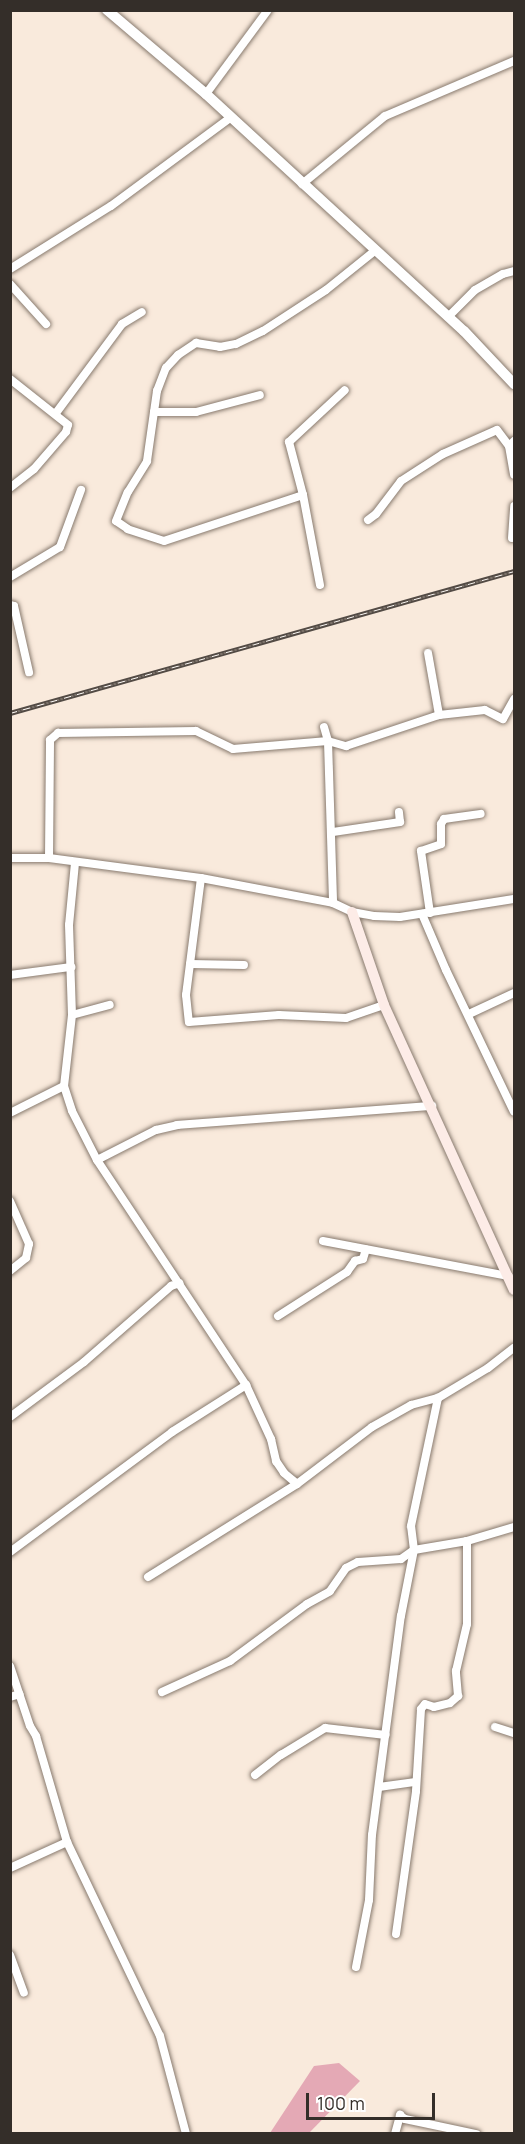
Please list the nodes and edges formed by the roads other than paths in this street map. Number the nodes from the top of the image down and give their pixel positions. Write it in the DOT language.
graph roads {
  1 [pos="107,10"];
  2 [pos="268,10"];
  3 [pos="514,62"];
  4 [pos="206,94"];
  5 [pos="230,118"];
  6 [pos="302,184"];
  7 [pos="376,250"];
  8 [pos="11,267"];
  9 [pos="514,272"];
  10 [pos="10,284"];
  11 [pos="142,312"];
  12 [pos="448,317"];
  13 [pos="46,324"];
  14 [pos="10,379"];
  15 [pos="514,384"];
  16 [pos="345,390"];
  17 [pos="260,395"];
  18 [pos="154,412"];
  19 [pos="56,414"];
  20 [pos="512,443"];
  21 [pos="514,475"];
  22 [pos="10,488"];
  23 [pos="81,490"];
  24 [pos="303,495"];
  25 [pos="514,506"];
  26 [pos="368,520"];
  27 [pos="512,538"];
  28 [pos="10,577"];
  29 [pos="320,585"];
  30 [pos="10,605"];
  31 [pos="428,653"];
  32 [pos="29,672"];
  33 [pos="514,699"];
  34 [pos="439,715"];
  35 [pos="324,727"];
  36 [pos="328,741"];
  37 [pos="399,812"];
  38 [pos="481,814"];
  39 [pos="333,832"];
  40 [pos="10,858"];
  41 [pos="50,858"];
  42 [pos="75,863"];
  43 [pos="201,878"];
  44 [pos="514,899"];
  45 [pos="333,903"];
  46 [pos="352,912"];
  47 [pos="426,913"];
  48 [pos="190,964"];
  49 [pos="244,965"];
  50 [pos="71,967"];
  51 [pos="10,975"];
  52 [pos="514,993"];
  53 [pos="110,1005"];
  54 [pos="384,1005"];
  55 [pos="469,1014"];
  56 [pos="72,1015"];
  57 [pos="64,1086"];
  58 [pos="432,1106"];
  59 [pos="514,1112"];
  60 [pos="10,1113"];
  61 [pos="97,1160"];
  62 [pos="10,1201"];
  63 [pos="324,1241"];
  64 [pos="366,1249"];
  65 [pos="10,1271"];
  66 [pos="508,1276"];
  67 [pos="180,1283"];
  68 [pos="514,1290"];
  69 [pos="278,1316"];
  70 [pos="514,1348"];
  71 [pos="246,1386"];
  72 [pos="438,1398"];
  73 [pos="10,1417"];
  74 [pos="297,1484"];
  75 [pos="514,1527"];
  76 [pos="467,1541"];
  77 [pos="414,1550"];
  78 [pos="10,1552"];
  79 [pos="148,1578"];
  80 [pos="10,1666"];
  81 [pos="162,1692"];
  82 [pos="20,1694"];
  83 [pos="10,1697"];
  84 [pos="495,1727"];
  85 [pos="514,1733"];
  86 [pos="386,1736"];
  87 [pos="255,1775"];
  88 [pos="416,1782"];
  89 [pos="379,1787"];
  90 [pos="67,1842"];
  91 [pos="10,1869"];
  92 [pos="396,1934"];
  93 [pos="10,1955"];
  94 [pos="356,1967"];
  95 [pos="24,1993"];
  96 [pos="186,2133"];
  97 [pos="395,2133"];
  98 [pos="476,2133"];
  1 -- 4 [label="street"];
  2 -- 4 [label="street"];
  3 -- 6 [label="street"];
  4 -- 5 [label="street"];
  5 -- 6 [label="street"];
  5 -- 8 [label="street"];
  6 -- 7 [label="street"];
  7 -- 12 [label="street"];
  7 -- 18 [label="street"];
  9 -- 12 [label="street"];
  10 -- 13 [label="street"];
  11 -- 19 [label="street"];
  12 -- 15 [label="street"];
  14 -- 19 [label="street"];
  16 -- 24 [label="street"];
  17 -- 18 [label="street"];
  18 -- 24 [label="street"];
  19 -- 22 [label="street"];
  20 -- 21 [label="street"];
  20 -- 26 [label="street"];
  23 -- 28 [label="street"];
  24 -- 29 [label="street"];
  25 -- 27 [label="street"];
  30 -- 32 [label="street"];
  31 -- 34 [label="street"];
  33 -- 34 [label="street"];
  34 -- 36 [label="street"];
  35 -- 36 [label="street"];
  36 -- 39 [label="street"];
  36 -- 41 [label="street"];
  37 -- 39 [label="street"];
  38 -- 47 [label="street"];
  39 -- 45 [label="street"];
  40 -- 41 [label="street"];
  41 -- 42 [label="street"];
  42 -- 43 [label="street"];
  42 -- 50 [label="street"];
  43 -- 45 [label="street"];
  43 -- 48 [label="street"];
  44 -- 47 [label="street"];
  45 -- 46 [label="street"];
  46 -- 47 [label="street"];
  46 -- 54 [label="main road"];
  47 -- 55 [label="street"];
  48 -- 49 [label="street"];
  48 -- 54 [label="street"];
  50 -- 51 [label="street"];
  50 -- 56 [label="street"];
  52 -- 55 [label="street"];
  53 -- 56 [label="street"];
  54 -- 58 [label="main road"];
  55 -- 59 [label="street"];
  56 -- 57 [label="street"];
  57 -- 60 [label="street"];
  57 -- 61 [label="street"];
  58 -- 61 [label="street"];
  58 -- 66 [label="main road"];
  61 -- 67 [label="street"];
  62 -- 65 [label="street"];
  63 -- 64 [label="street"];
  64 -- 66 [label="street"];
  64 -- 69 [label="street"];
  66 -- 68 [label="main road"];
  67 -- 71 [label="street"];
  67 -- 73 [label="street"];
  70 -- 72 [label="street"];
  71 -- 74 [label="street"];
  71 -- 78 [label="street"];
  72 -- 74 [label="street"];
  72 -- 77 [label="street"];
  74 -- 79 [label="street"];
  75 -- 76 [label="street"];
  76 -- 77 [label="street"];
  76 -- 88 [label="street"];
  77 -- 81 [label="street"];
  77 -- 86 [label="street"];
  80 -- 82 [label="street"];
  82 -- 83 [label="street"];
  82 -- 90 [label="street"];
  84 -- 85 [label="street"];
  86 -- 87 [label="street"];
  86 -- 89 [label="street"];
  88 -- 89 [label="street"];
  88 -- 92 [label="street"];
  89 -- 94 [label="street"];
  90 -- 91 [label="street"];
  90 -- 96 [label="street"];
  93 -- 95 [label="street"];
  97 -- 98 [label="street"];
}
